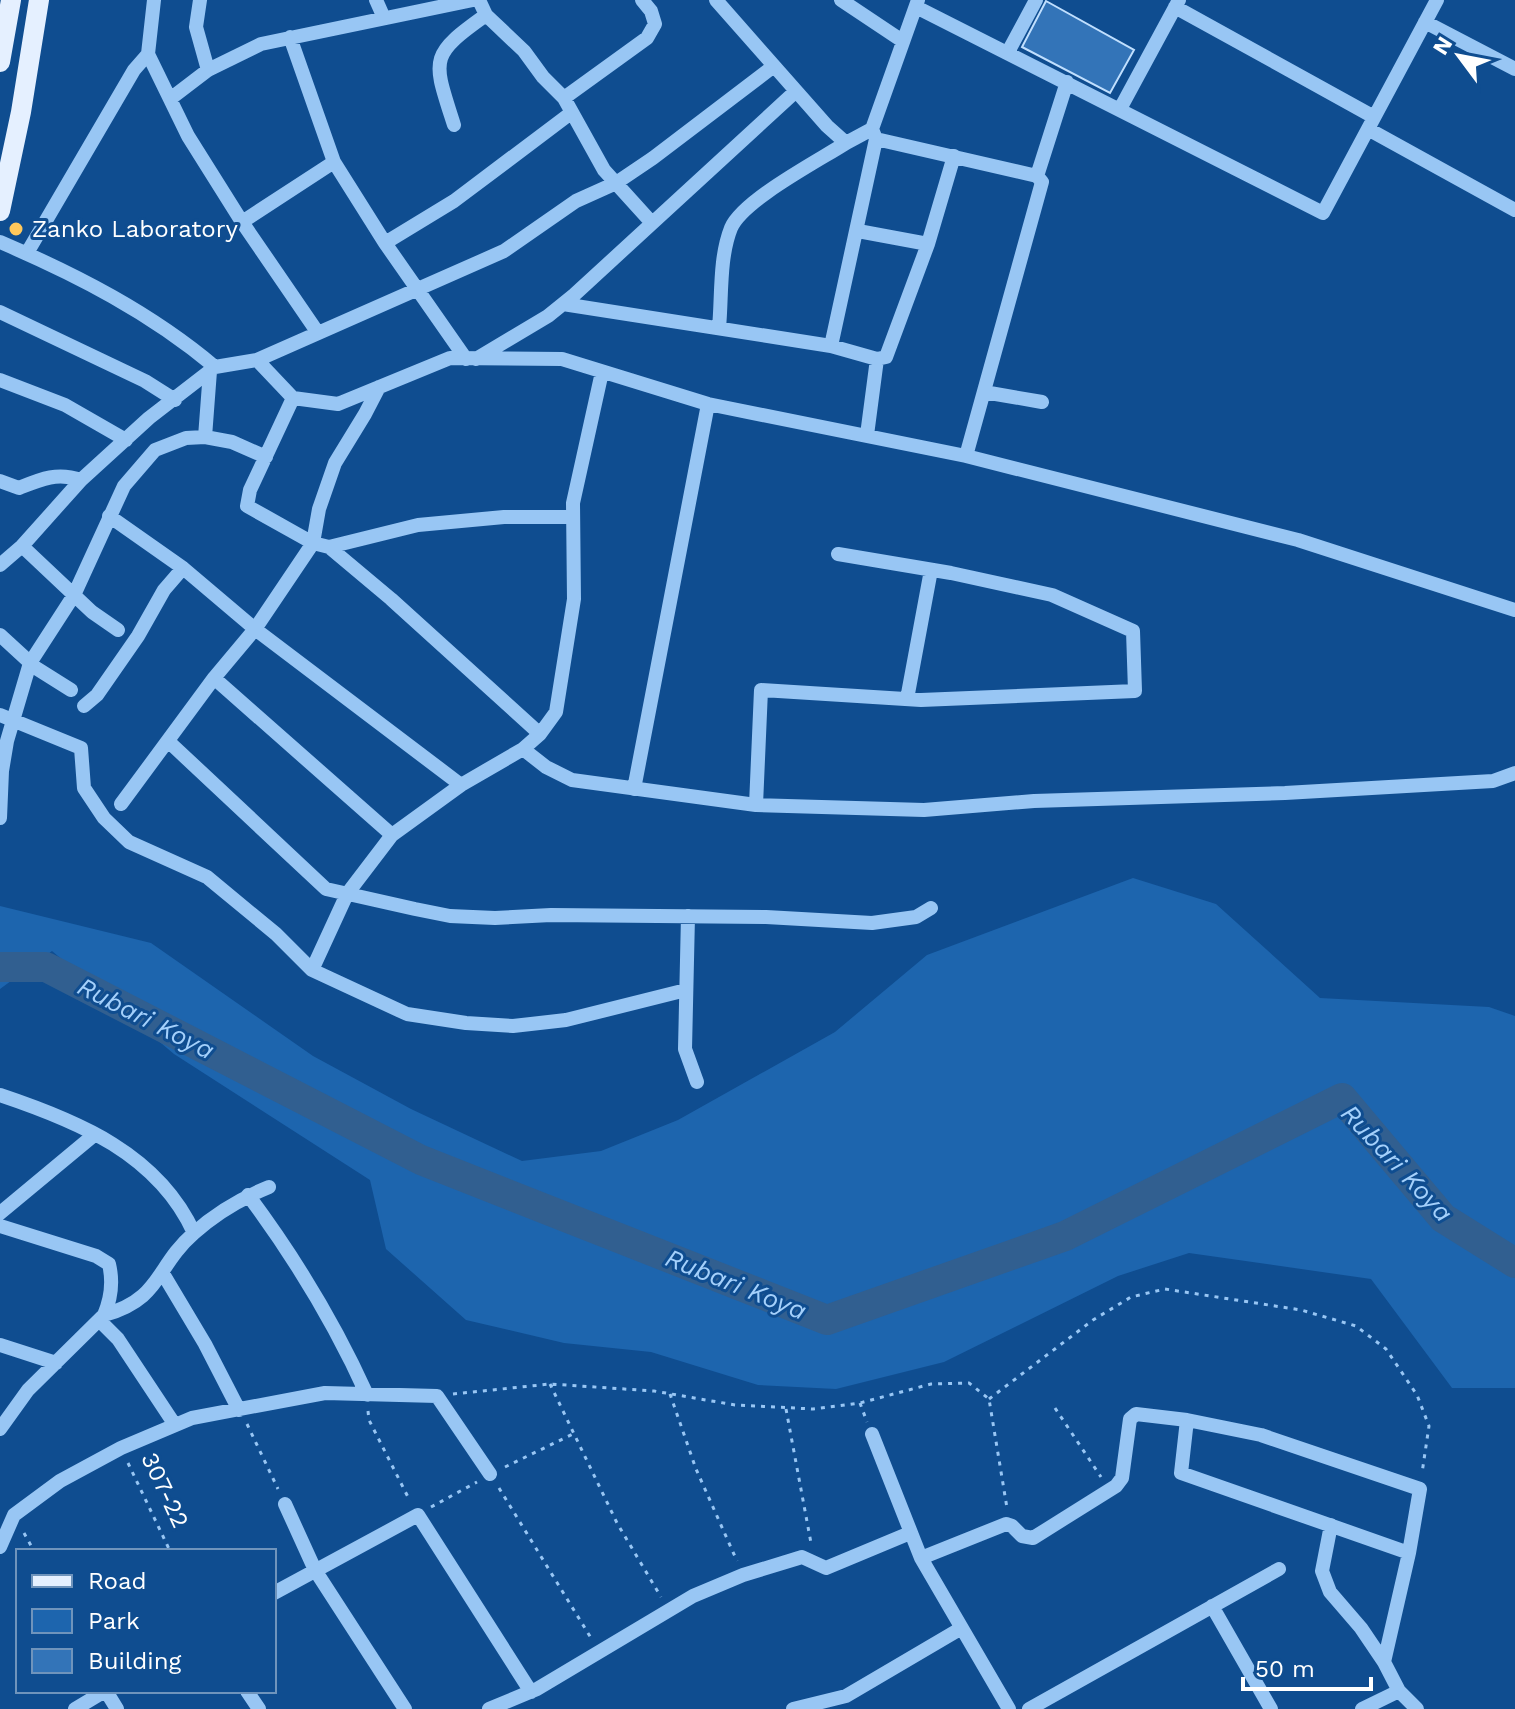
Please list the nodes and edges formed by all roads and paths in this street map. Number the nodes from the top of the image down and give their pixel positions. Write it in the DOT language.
graph roads {
  1 [pos="39,0"];
  2 [pos="154,0"];
  3 [pos="200,0"];
  4 [pos="376,0"];
  5 [pos="476,0"];
  6 [pos="642,0"];
  7 [pos="716,0"];
  8 [pos="841,0"];
  9 [pos="1036,0"];
  10 [pos="1437,0"];
  11 [pos="917,3"];
  12 [pos="1177,3"];
  13 [pos="6,11"];
  14 [pos="486,15"];
  15 [pos="384,18"];
  16 [pos="1425,22"];
  17 [pos="290,37"];
  18 [pos="901,40"];
  19 [pos="1008,52"];
  20 [pos="148,54"];
  21 [pos="0,62"];
  22 [pos="774,66"];
  23 [pos="1515,69"];
  24 [pos="208,70"];
  25 [pos="1067,82"];
  26 [pos="796,91"];
  27 [pos="564,98"];
  28 [pos="170,99"];
  29 [pos="1120,109"];
  30 [pos="571,113"];
  31 [pos="1371,123"];
  32 [pos="454,125"];
  33 [pos="874,134"];
  34 [pos="846,143"];
  35 [pos="954,156"];
  36 [pos="334,162"];
  37 [pos="1037,176"];
  38 [pos="616,183"];
  39 [pos="1515,210"];
  40 [pos="0,211"];
  41 [pos="242,222"];
  42 [pos="652,223"];
  43 [pos="858,231"];
  44 [pos="0,242"];
  45 [pos="385,243"];
  46 [pos="928,244"];
  47 [pos="27,253"];
  48 [pos="417,290"];
  49 [pos="563,304"];
  50 [pos="0,312"];
  51 [pos="719,328"];
  52 [pos="318,333"];
  53 [pos="831,346"];
  54 [pos="471,359"];
  55 [pos="877,359"];
  56 [pos="257,360"];
  57 [pos="212,369"];
  58 [pos="602,372"];
  59 [pos="0,380"];
  60 [pos="379,387"];
  61 [pos="984,392"];
  62 [pos="293,398"];
  63 [pos="175,400"];
  64 [pos="1042,402"];
  65 [pos="708,404"];
  66 [pos="867,435"];
  67 [pos="205,437"];
  68 [pos="126,440"];
  69 [pos="966,456"];
  70 [pos="266,457"];
  71 [pos="81,480"];
  72 [pos="0,481"];
  73 [pos="109,516"];
  74 [pos="572,517"];
  75 [pos="313,543"];
  76 [pos="22,546"];
  77 [pos="329,547"];
  78 [pos="838,554"];
  79 [pos="0,565"];
  80 [pos="183,568"];
  81 [pos="931,570"];
  82 [pos="74,595"];
  83 [pos="1515,610"];
  84 [pos="255,629"];
  85 [pos="118,630"];
  86 [pos="0,635"];
  87 [pos="30,663"];
  88 [pos="214,678"];
  89 [pos="71,690"];
  90 [pos="907,699"];
  91 [pos="84,706"];
  92 [pos="6,718"];
  93 [pos="540,734"];
  94 [pos="168,741"];
  95 [pos="523,749"];
  96 [pos="1515,773"];
  97 [pos="461,785"];
  98 [pos="634,789"];
  99 [pos="121,804"];
  100 [pos="756,805"];
  101 [pos="0,818"];
  102 [pos="392,835"];
  103 [pos="347,894"];
  104 [pos="931,908"];
  105 [pos="688,916"];
  106 [pos="312,970"];
  107 [pos="686,990"];
  108 [pos="697,1082"];
  109 [pos="0,1095"];
  110 [pos="94,1135"];
  111 [pos="269,1187"];
  112 [pos="248,1195"];
  113 [pos="0,1213"];
  114 [pos="0,1226"];
  115 [pos="194,1233"];
  116 [pos="162,1272"];
  117 [pos="102,1317"];
  118 [pos="0,1345"];
  119 [pos="56,1363"];
  120 [pos="550,1384"];
  121 [pos="670,1394"];
  122 [pos="367,1395"];
  123 [pos="437,1396"];
  124 [pos="989,1399"];
  125 [pos="1055,1408"];
  126 [pos="786,1409"];
  127 [pos="239,1410"];
  128 [pos="1187,1420"];
  129 [pos="175,1425"];
  130 [pos="0,1429"];
  131 [pos="573,1434"];
  132 [pos="872,1434"];
  133 [pos="121,1448"];
  134 [pos="490,1474"];
  135 [pos="1420,1489"];
  136 [pos="1110,1490"];
  137 [pos="285,1504"];
  138 [pos="418,1515"];
  139 [pos="1010,1524"];
  140 [pos="1331,1525"];
  141 [pos="910,1533"];
  142 [pos="0,1547"];
  143 [pos="169,1549"];
  144 [pos="1409,1553"];
  145 [pos="809,1558"];
  146 [pos="921,1558"];
  147 [pos="1279,1569"];
  148 [pos="315,1570"];
  149 [pos="743,1575"];
  150 [pos="276,1592"];
  151 [pos="1212,1606"];
  152 [pos="669,1609"];
  153 [pos="960,1629"];
  154 [pos="599,1651"];
  155 [pos="1384,1662"];
  156 [pos="1399,1691"];
  157 [pos="531,1692"];
  158 [pos="102,1693"];
  159 [pos="509,1704"];
  160 [pos="75,1709"];
  161 [pos="405,1709"];
  162 [pos="489,1709"];
  163 [pos="793,1709"];
  164 [pos="1009,1709"];
  165 [pos="1029,1709"];
  166 [pos="1271,1709"];
  167 [pos="1362,1709"];
  168 [pos="1417,1709"];
  1 -- 40 [label="main road"];
  2 -- 20 [label="street"];
  3 -- 24 [label="street"];
  4 -- 15 [label="street"];
  5 -- 14 [label="street"];
  5 -- 15 [label="street"];
  6 -- 27 [label="street"];
  7 -- 22 [label="street"];
  8 -- 18 [label="street"];
  9 -- 19 [label="street"];
  10 -- 16 [label="street"];
  11 -- 18 [label="street"];
  11 -- 19 [label="street"];
  12 -- 29 [label="street"];
  12 -- 31 [label="street"];
  13 -- 21 [label="main road"];
  14 -- 27 [label="street"];
  14 -- 32 [label="street"];
  15 -- 17 [label="street"];
  16 -- 23 [label="street"];
  16 -- 31 [label="street"];
  17 -- 24 [label="street"];
  17 -- 36 [label="street"];
  18 -- 33 [label="street"];
  19 -- 25 [label="street"];
  20 -- 28 [label="street"];
  20 -- 47 [label="street"];
  22 -- 26 [label="street"];
  22 -- 38 [label="street"];
  24 -- 28 [label="street"];
  25 -- 29 [label="street"];
  25 -- 37 [label="street"];
  26 -- 34 [label="street"];
  26 -- 42 [label="street"];
  27 -- 30 [label="street"];
  28 -- 41 [label="street"];
  29 -- 31 [label="street"];
  30 -- 38 [label="street"];
  30 -- 45 [label="street"];
  31 -- 39 [label="street"];
  33 -- 34 [label="street"];
  33 -- 35 [label="street"];
  33 -- 43 [label="street"];
  34 -- 51 [label="street"];
  35 -- 37 [label="street"];
  35 -- 46 [label="street"];
  36 -- 41 [label="street"];
  36 -- 45 [label="street"];
  37 -- 61 [label="street"];
  38 -- 42 [label="street"];
  38 -- 48 [label="street"];
  41 -- 52 [label="street"];
  42 -- 49 [label="street"];
  43 -- 46 [label="street"];
  43 -- 53 [label="street"];
  44 -- 47 [label="street"];
  45 -- 48 [label="street"];
  46 -- 55 [label="street"];
  47 -- 57 [label="street"];
  48 -- 52 [label="street"];
  48 -- 54 [label="street"];
  49 -- 51 [label="street"];
  49 -- 54 [label="street"];
  50 -- 63 [label="street"];
  51 -- 53 [label="street"];
  52 -- 56 [label="street"];
  53 -- 55 [label="street"];
  54 -- 58 [label="street"];
  54 -- 60 [label="street"];
  55 -- 66 [label="street"];
  56 -- 57 [label="street"];
  56 -- 62 [label="street"];
  57 -- 63 [label="street"];
  57 -- 67 [label="street"];
  58 -- 65 [label="street"];
  58 -- 74 [label="street"];
  59 -- 68 [label="street"];
  60 -- 62 [label="street"];
  60 -- 75 [label="street"];
  61 -- 64 [label="street"];
  61 -- 69 [label="street"];
  62 -- 70 [label="street"];
  63 -- 68 [label="street"];
  65 -- 66 [label="street"];
  65 -- 98 [label="street"];
  66 -- 69 [label="street"];
  67 -- 70 [label="street"];
  67 -- 73 [label="street"];
  68 -- 71 [label="street"];
  69 -- 83 [label="street"];
  70 -- 75 [label="street"];
  71 -- 72 [label="street"];
  71 -- 76 [label="street"];
  73 -- 80 [label="street"];
  73 -- 82 [label="street"];
  74 -- 77 [label="street"];
  74 -- 93 [label="street"];
  75 -- 77 [label="street"];
  75 -- 84 [label="street"];
  76 -- 79 [label="street"];
  76 -- 82 [label="street"];
  77 -- 93 [label="street"];
  78 -- 81 [label="street"];
  80 -- 84 [label="street"];
  80 -- 91 [label="street"];
  81 -- 90 [label="street"];
  81 -- 90 [label="street"];
  82 -- 85 [label="street"];
  82 -- 87 [label="street"];
  84 -- 88 [label="street"];
  84 -- 97 [label="street"];
  86 -- 87 [label="street"];
  87 -- 89 [label="street"];
  87 -- 92 [label="street"];
  88 -- 94 [label="street"];
  88 -- 102 [label="street"];
  90 -- 100 [label="street"];
  92 -- 101 [label="street"];
  92 -- 106 [label="street"];
  93 -- 95 [label="street"];
  94 -- 99 [label="street"];
  94 -- 103 [label="street"];
  95 -- 97 [label="street"];
  95 -- 98 [label="street"];
  96 -- 100 [label="street"];
  97 -- 102 [label="street"];
  98 -- 100 [label="street"];
  102 -- 103 [label="street"];
  103 -- 105 [label="street"];
  103 -- 106 [label="street"];
  104 -- 105 [label="street"];
  105 -- 107 [label="street"];
  106 -- 107 [label="street"];
  107 -- 108 [label="street"];
  109 -- 110 [label="street"];
  110 -- 113 [label="street"];
  110 -- 115 [label="street"];
  111 -- 112 [label="street"];
  112 -- 115 [label="street"];
  112 -- 122 [label="street"];
  114 -- 117 [label="street"];
  115 -- 116 [label="street"];
  116 -- 117 [label="street"];
  116 -- 127 [label="street"];
  117 -- 119 [label="street"];
  117 -- 129 [label="street"];
  118 -- 119 [label="street"];
  119 -- 130 [label="street"];
  120 -- 121 [label="path"];
  120 -- 123 [label="path"];
  120 -- 131 [label="path"];
  121 -- 126 [label="path"];
  121 -- 149 [label="path"];
  122 -- 123 [label="street"];
  122 -- 127 [label="street"];
  122 -- 138 [label="path"];
  123 -- 134 [label="street"];
  124 -- 126 [label="path"];
  124 -- 135 [label="path"];
  124 -- 139 [label="path"];
  125 -- 136 [label="path"];
  126 -- 145 [label="path"];
  127 -- 129 [label="street"];
  127 -- 137 [label="path"];
  128 -- 135 [label="street"];
  128 -- 136 [label="street"];
  128 -- 140 [label="street"];
  129 -- 133 [label="street"];
  131 -- 134 [label="path"];
  131 -- 152 [label="path"];
  132 -- 141 [label="street"];
  133 -- 142 [label="street"];
  133 -- 143 [label="path, 307-22"];
  134 -- 138 [label="path"];
  134 -- 154 [label="path"];
  135 -- 144 [label="street"];
  136 -- 139 [label="street"];
  137 -- 148 [label="street"];
  138 -- 148 [label="street"];
  138 -- 157 [label="street"];
  139 -- 146 [label="street"];
  140 -- 144 [label="street"];
  140 -- 155 [label="street"];
  141 -- 145 [label="street"];
  141 -- 146 [label="street"];
  144 -- 155 [label="street"];
  145 -- 149 [label="street"];
  146 -- 153 [label="street"];
  147 -- 151 [label="street"];
  148 -- 150 [label="street"];
  148 -- 161 [label="street"];
  149 -- 152 [label="street"];
  151 -- 165 [label="street"];
  151 -- 166 [label="street"];
  152 -- 154 [label="street"];
  153 -- 163 [label="street"];
  153 -- 164 [label="street"];
  154 -- 157 [label="street"];
  155 -- 156 [label="street"];
  156 -- 167 [label="street"];
  156 -- 168 [label="street"];
  157 -- 159 [label="street"];
  158 -- 160 [label="street"];
  159 -- 162 [label="street"];
}
